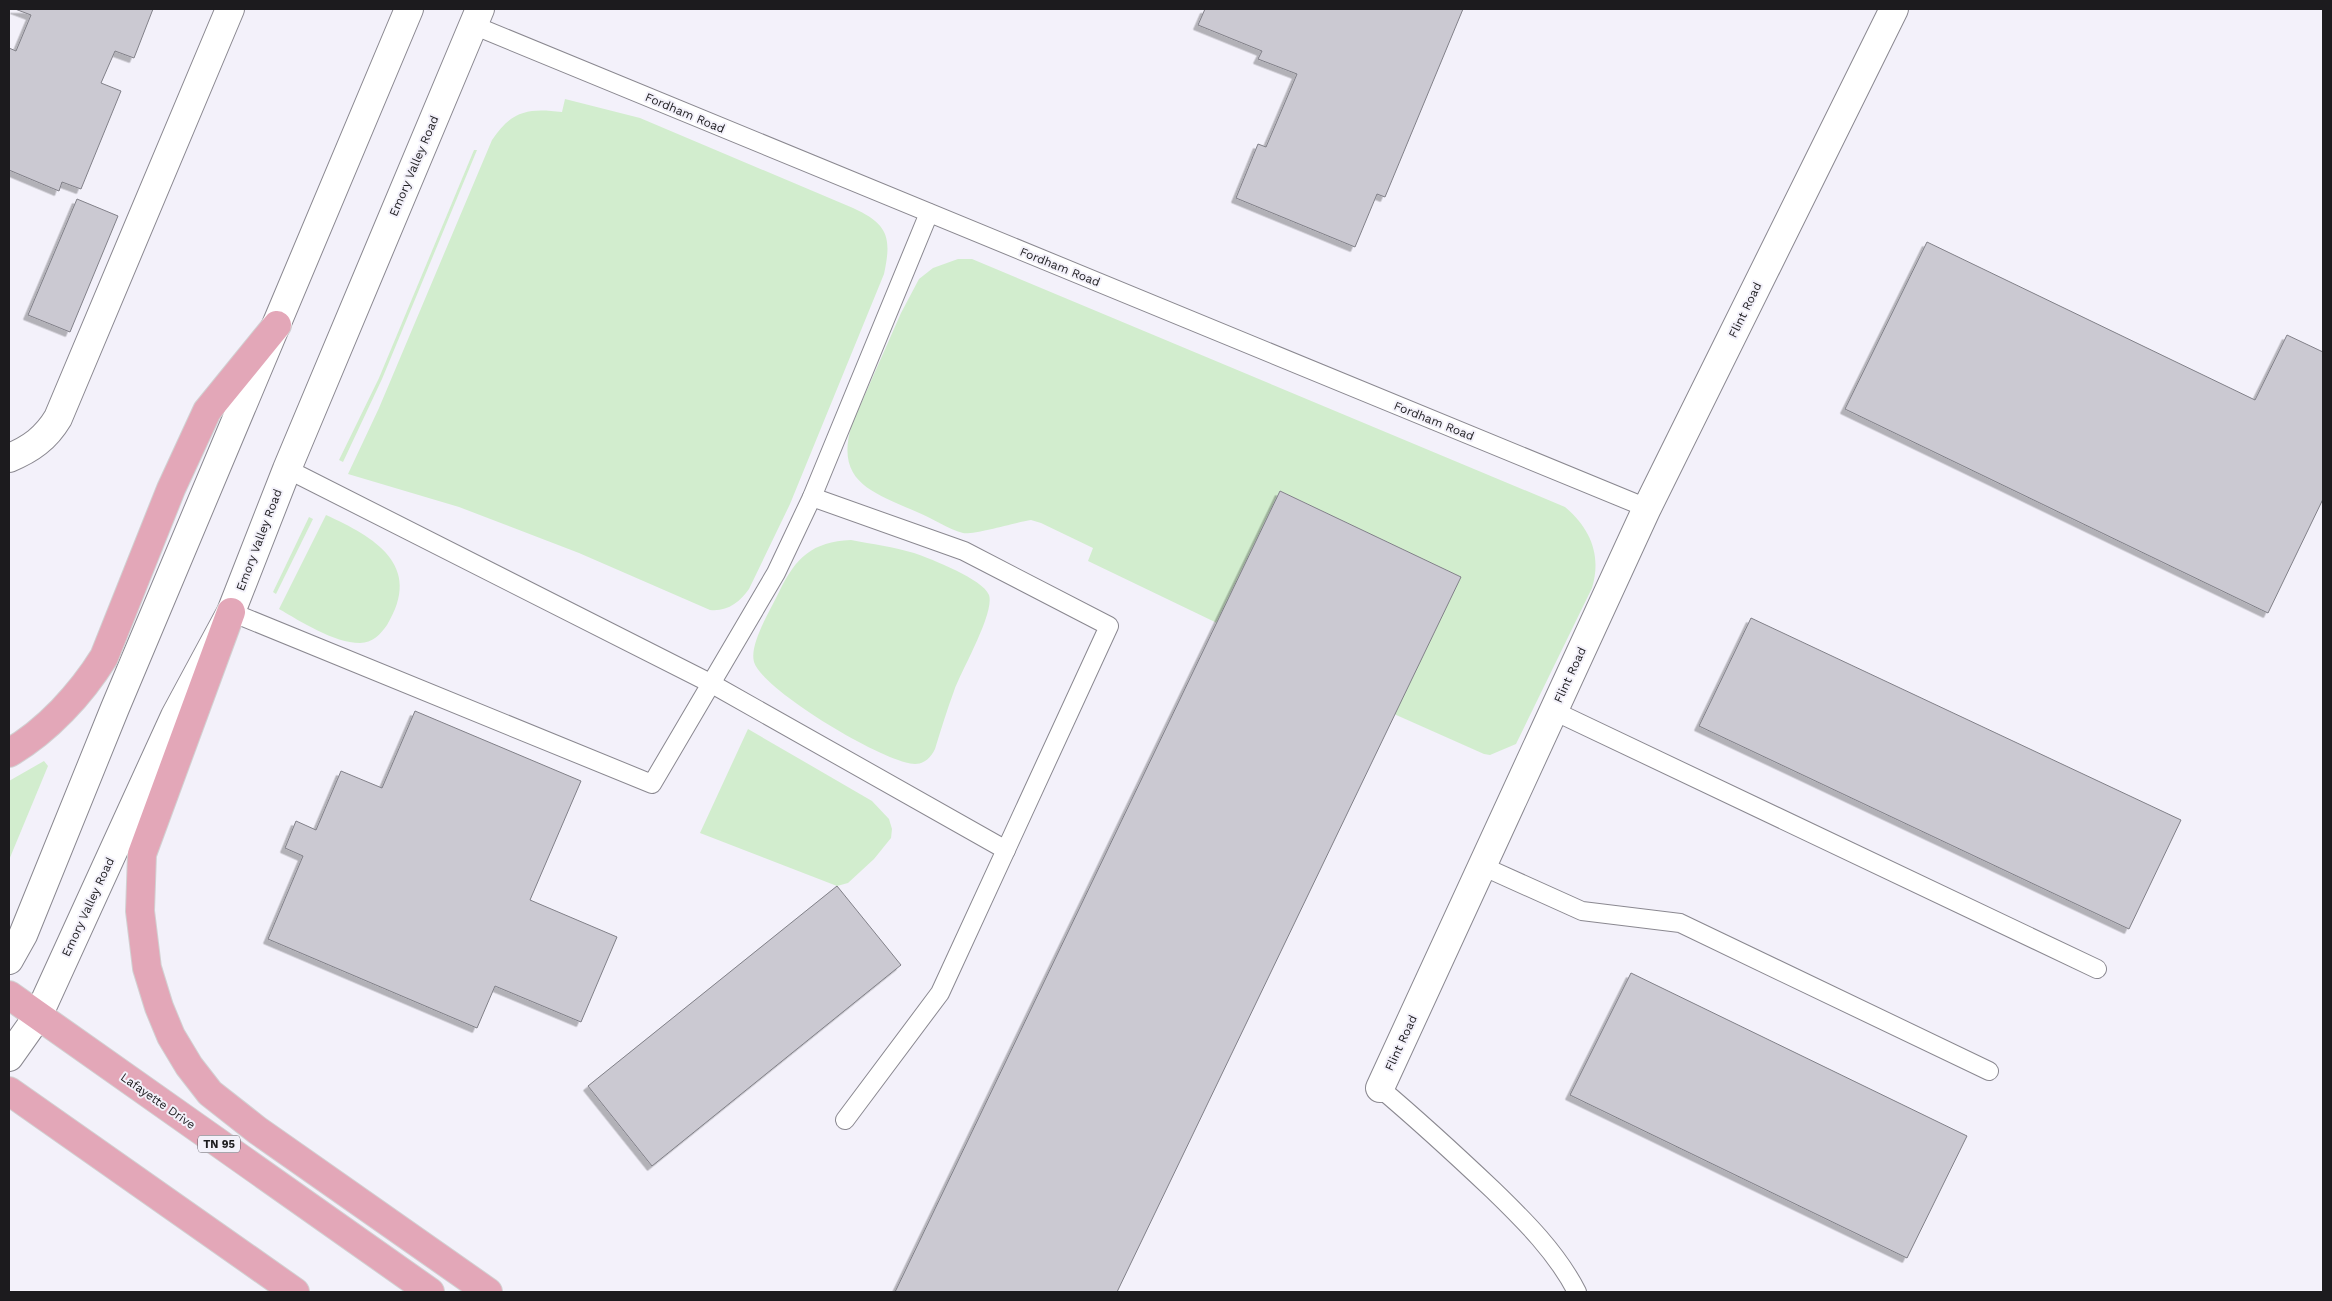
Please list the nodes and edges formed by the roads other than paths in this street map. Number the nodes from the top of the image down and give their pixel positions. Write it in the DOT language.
graph roads {
  1 [pos="230,9"];
  2 [pos="409,9"];
  3 [pos="1894,9"];
  4 [pos="476,17"];
  5 [pos="929,213"];
  6 [pos="277,325"];
  7 [pos="9,458"];
  8 [pos="286,469"];
  9 [pos="812,497"];
  10 [pos="1647,508"];
  11 [pos="230,612"];
  12 [pos="712,684"];
  13 [pos="1554,711"];
  14 [pos="9,753"];
  15 [pos="1006,850"];
  16 [pos="1482,866"];
  17 [pos="9,960"];
  18 [pos="2097,969"];
  19 [pos="9,995"];
  20 [pos="38,1016"];
  21 [pos="9,1057"];
  22 [pos="1989,1071"];
  23 [pos="1380,1088"];
  24 [pos="9,1092"];
  25 [pos="845,1120"];
  26 [pos="295,1292"];
  27 [pos="430,1292"];
  28 [pos="488,1292"];
  29 [pos="1577,1292"];
  1 -- 7 [label="main road"];
  2 -- 6 [label="main road"];
  3 -- 10 [label="main road, Flint Road"];
  4 -- 5 [label="lane, Fordham Road"];
  4 -- 8 [label="main road, Emory Valley Road"];
  5 -- 9 [label="lane"];
  5 -- 10 [label="lane, Fordham Road"];
  6 -- 14 [label="main road"];
  6 -- 17 [label="main road"];
  8 -- 11 [label="main road, Emory Valley Road"];
  8 -- 12 [label="lane"];
  9 -- 12 [label="lane"];
  9 -- 15 [label="lane"];
  10 -- 13 [label="main road, Flint Road"];
  11 -- 12 [label="lane"];
  11 -- 20 [label="main road, Emory Valley Road"];
  11 -- 28 [label="main road"];
  12 -- 15 [label="lane"];
  13 -- 16 [label="main road, Flint Road"];
  13 -- 18 [label="lane"];
  15 -- 25 [label="lane"];
  16 -- 22 [label="lane"];
  16 -- 23 [label="main road, Flint Road"];
  19 -- 20 [label="main road, Lafayette Drive / TN 95"];
  20 -- 21 [label="main road, Emory Valley Road"];
  20 -- 27 [label="main road, Lafayette Drive / TN 95"];
  23 -- 29 [label="lane, Flint Road"];
  24 -- 26 [label="main road"];
}
